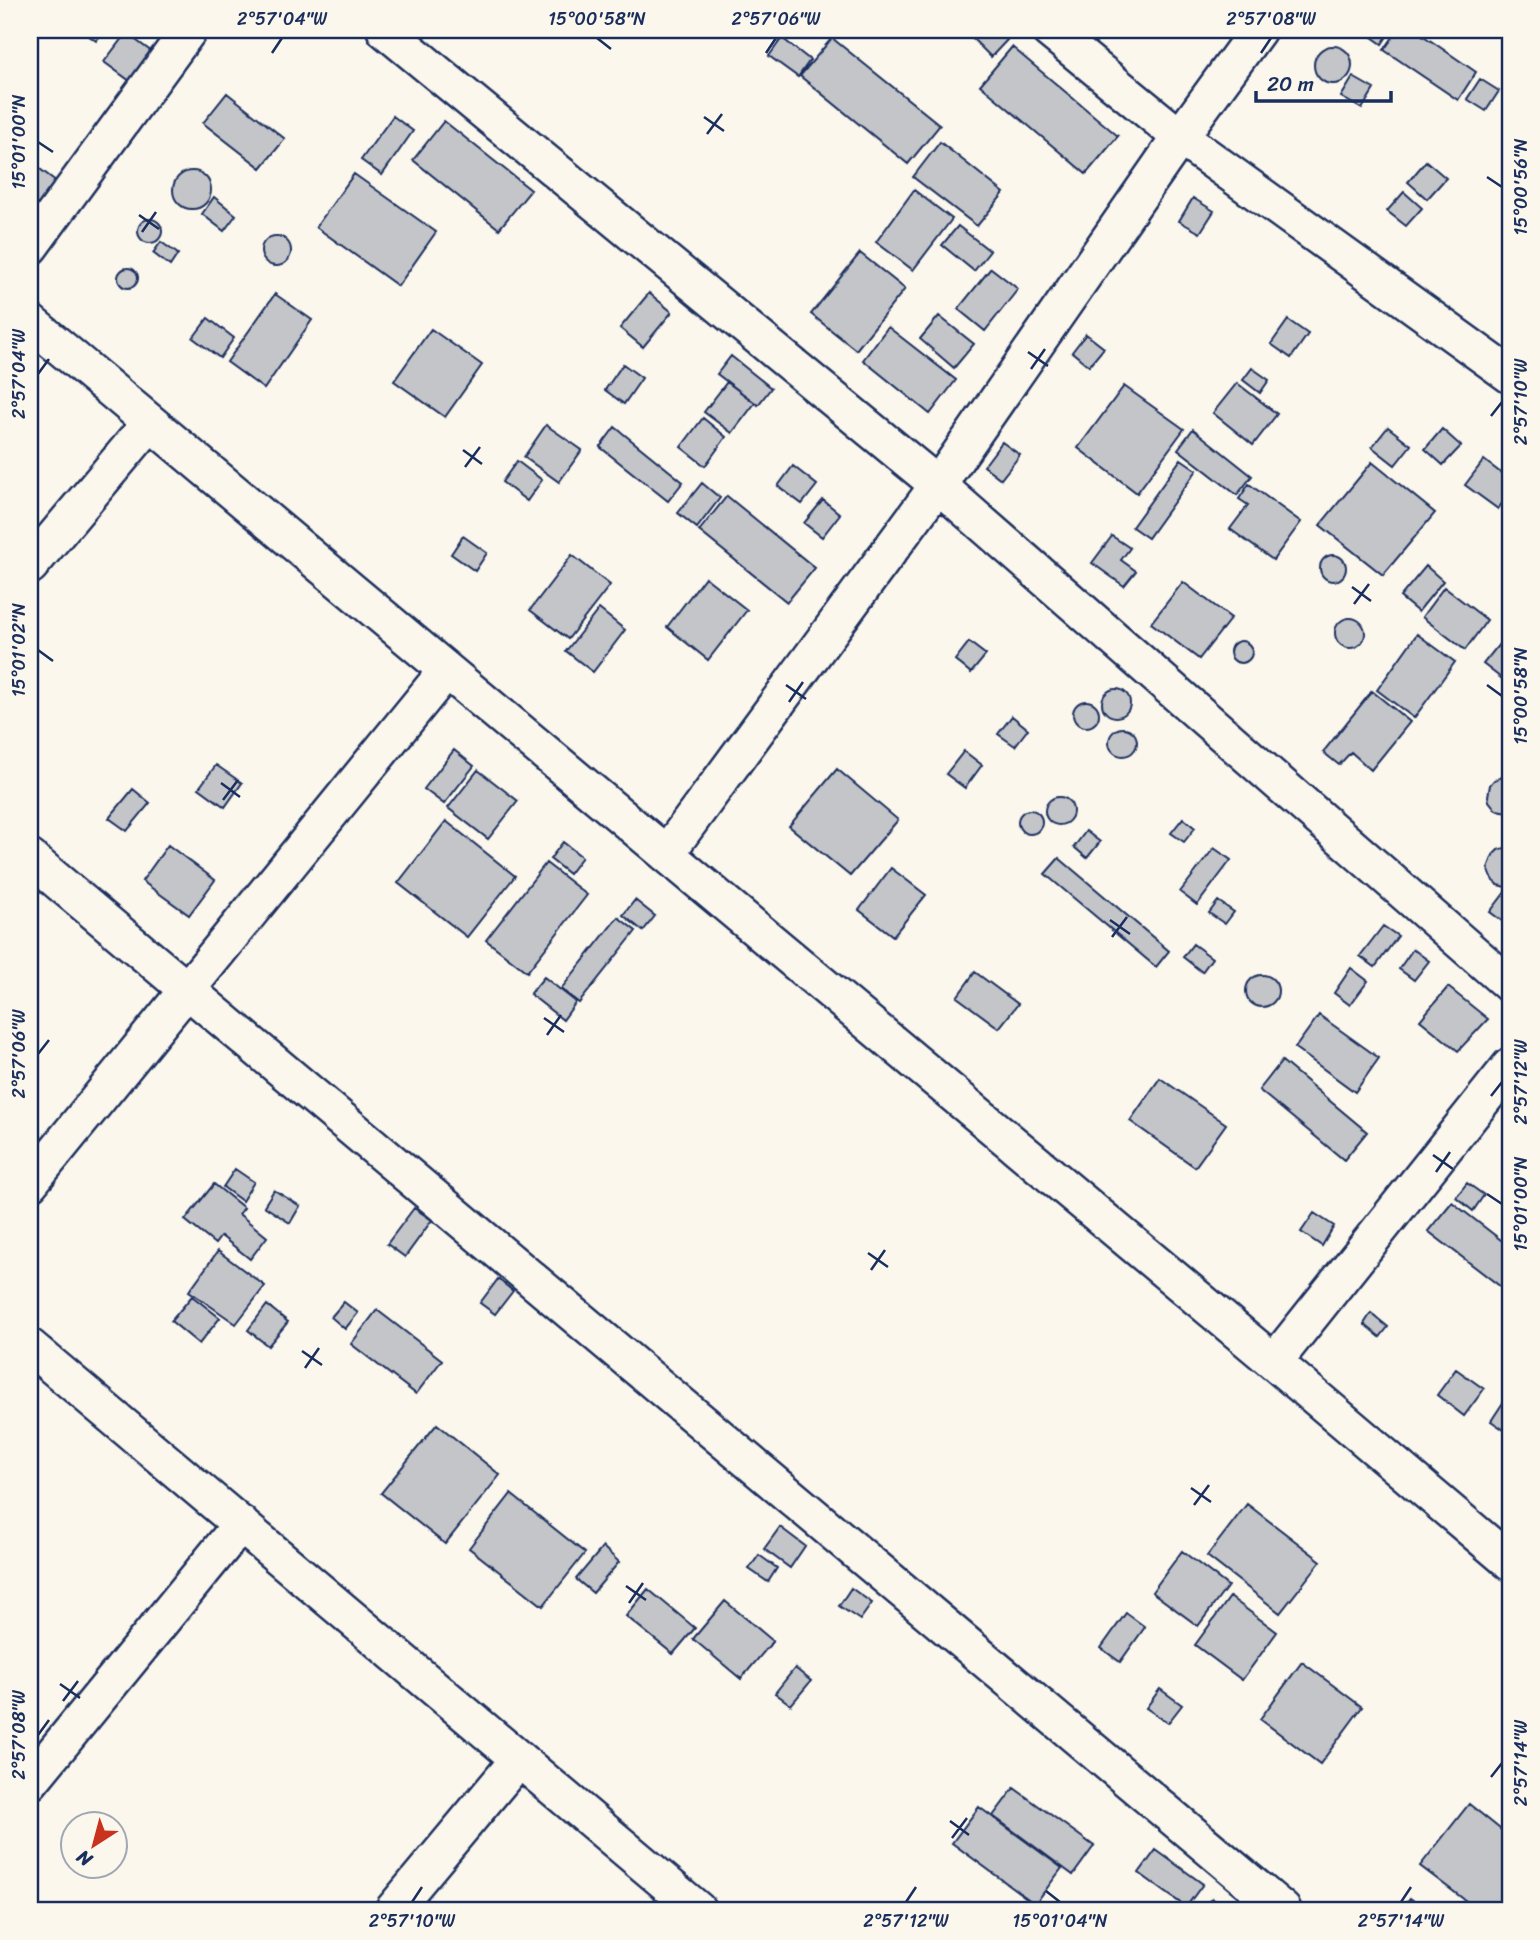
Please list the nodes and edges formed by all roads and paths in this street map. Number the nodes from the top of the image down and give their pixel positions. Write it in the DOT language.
graph roads {
  1 [pos="189,30"];
  2 [pos="385,30"];
  3 [pos="1049,30"];
  4 [pos="1258,30"];
  5 [pos="1180,137"];
  6 [pos="30,247"];
  7 [pos="30,322"];
  8 [pos="1510,375"];
  9 [pos="150,423"];
  10 [pos="938,485"];
  11 [pos="30,566"];
  12 [pos="446,671"];
  13 [pos="666,854"];
  14 [pos="30,858"];
  15 [pos="1510,985"];
  16 [pos="187,990"];
  17 [pos="1510,1066"];
  18 [pos="30,1183"];
  19 [pos="30,1347"];
  20 [pos="1274,1362"];
  21 [pos="241,1524"];
  22 [pos="1510,1562"];
  23 [pos="519,1759"];
  24 [pos="30,1782"];
  25 [pos="393,1910"];
  26 [pos="698,1910"];
  27 [pos="1283,1910"];
  1 -- 6 [label="street"];
  2 -- 10 [label="street"];
  3 -- 5 [label="street"];
  4 -- 5 [label="street"];
  5 -- 8 [label="street"];
  5 -- 10 [label="street"];
  7 -- 9 [label="street"];
  9 -- 11 [label="street"];
  9 -- 12 [label="street"];
  10 -- 13 [label="street"];
  10 -- 15 [label="street"];
  12 -- 13 [label="street"];
  12 -- 16 [label="street"];
  13 -- 20 [label="street"];
  14 -- 16 [label="street"];
  16 -- 18 [label="street"];
  16 -- 27 [label="street"];
  17 -- 20 [label="street"];
  19 -- 21 [label="street"];
  20 -- 22 [label="street"];
  21 -- 23 [label="street"];
  21 -- 24 [label="street"];
  23 -- 25 [label="street"];
  23 -- 26 [label="street"];
}
